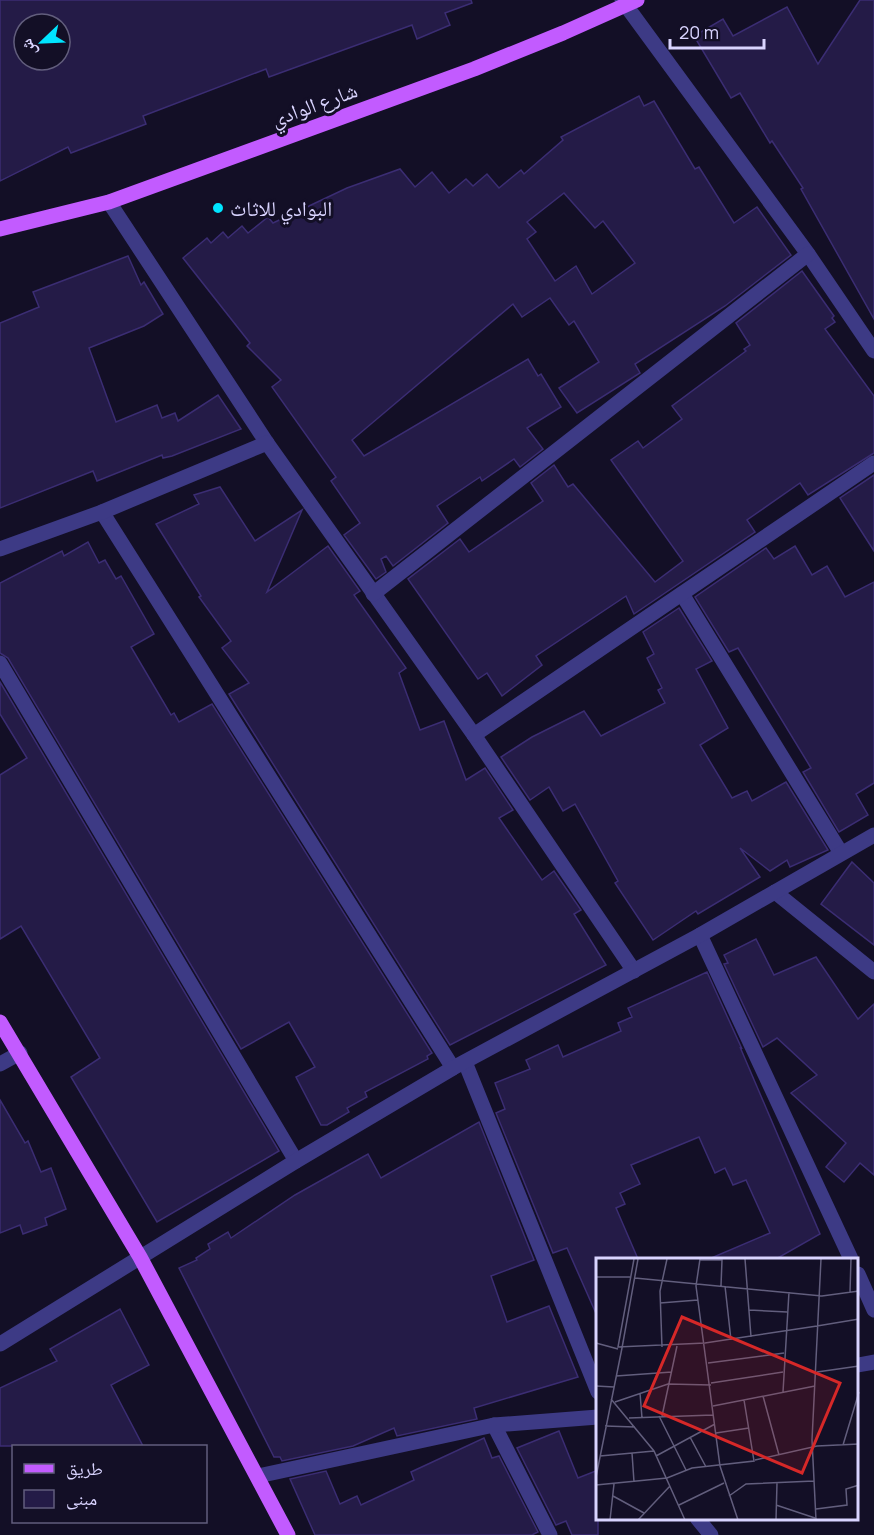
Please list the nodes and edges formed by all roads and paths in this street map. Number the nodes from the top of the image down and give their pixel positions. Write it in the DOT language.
graph roads {
  1 [pos="628,2"];
  2 [pos="109,202"];
  3 [pos="0,229"];
  4 [pos="808,254"];
  5 [pos="874,351"];
  6 [pos="267,443"];
  7 [pos="874,463"];
  8 [pos="102,512"];
  9 [pos="0,549"];
  10 [pos="373,594"];
  11 [pos="682,594"];
  12 [pos="0,663"];
  13 [pos="474,735"];
  14 [pos="874,835"];
  15 [pos="841,853"];
  16 [pos="775,892"];
  17 [pos="700,935"];
  18 [pos="634,971"];
  19 [pos="874,972"];
  20 [pos="0,1022"];
  21 [pos="20,1053"];
  22 [pos="0,1064"];
  23 [pos="459,1065"];
  24 [pos="296,1161"];
  25 [pos="140,1257"];
  26 [pos="851,1258"];
  27 [pos="859,1276"];
  28 [pos="874,1310"];
  29 [pos="0,1344"];
  30 [pos="874,1362"];
  31 [pos="859,1365"];
  32 [pos="596,1387"];
  33 [pos="596,1417"];
  34 [pos="494,1425"];
  35 [pos="258,1476"];
  36 [pos="699,1520"];
  37 [pos="288,1535"];
  38 [pos="550,1535"];
  39 [pos="711,1535"];
  1 -- 2 [label="main road, شارع الوادي"];
  1 -- 4 [label="street"];
  2 -- 3 [label="main road, شارع الوادي"];
  2 -- 6 [label="street"];
  4 -- 5 [label="street"];
  4 -- 10 [label="street"];
  6 -- 8 [label="street"];
  6 -- 10 [label="street"];
  7 -- 11 [label="street"];
  8 -- 9 [label="street"];
  8 -- 23 [label="street"];
  10 -- 13 [label="street"];
  11 -- 13 [label="street"];
  11 -- 15 [label="street"];
  12 -- 24 [label="street"];
  13 -- 18 [label="street"];
  14 -- 15 [label="street"];
  15 -- 16 [label="street"];
  16 -- 17 [label="street"];
  16 -- 19 [label="street"];
  17 -- 18 [label="street"];
  17 -- 26 [label="street"];
  18 -- 23 [label="street"];
  20 -- 21 [label="main road"];
  21 -- 22 [label="street"];
  21 -- 25 [label="main road"];
  23 -- 24 [label="street"];
  23 -- 32 [label="street"];
  24 -- 25 [label="street"];
  25 -- 29 [label="street"];
  25 -- 35 [label="main road"];
  27 -- 28 [label="street"];
  30 -- 31 [label="street"];
  33 -- 34 [label="street"];
  34 -- 35 [label="street"];
  34 -- 38 [label="street"];
  35 -- 37 [label="main road"];
  36 -- 39 [label="street"];
}
